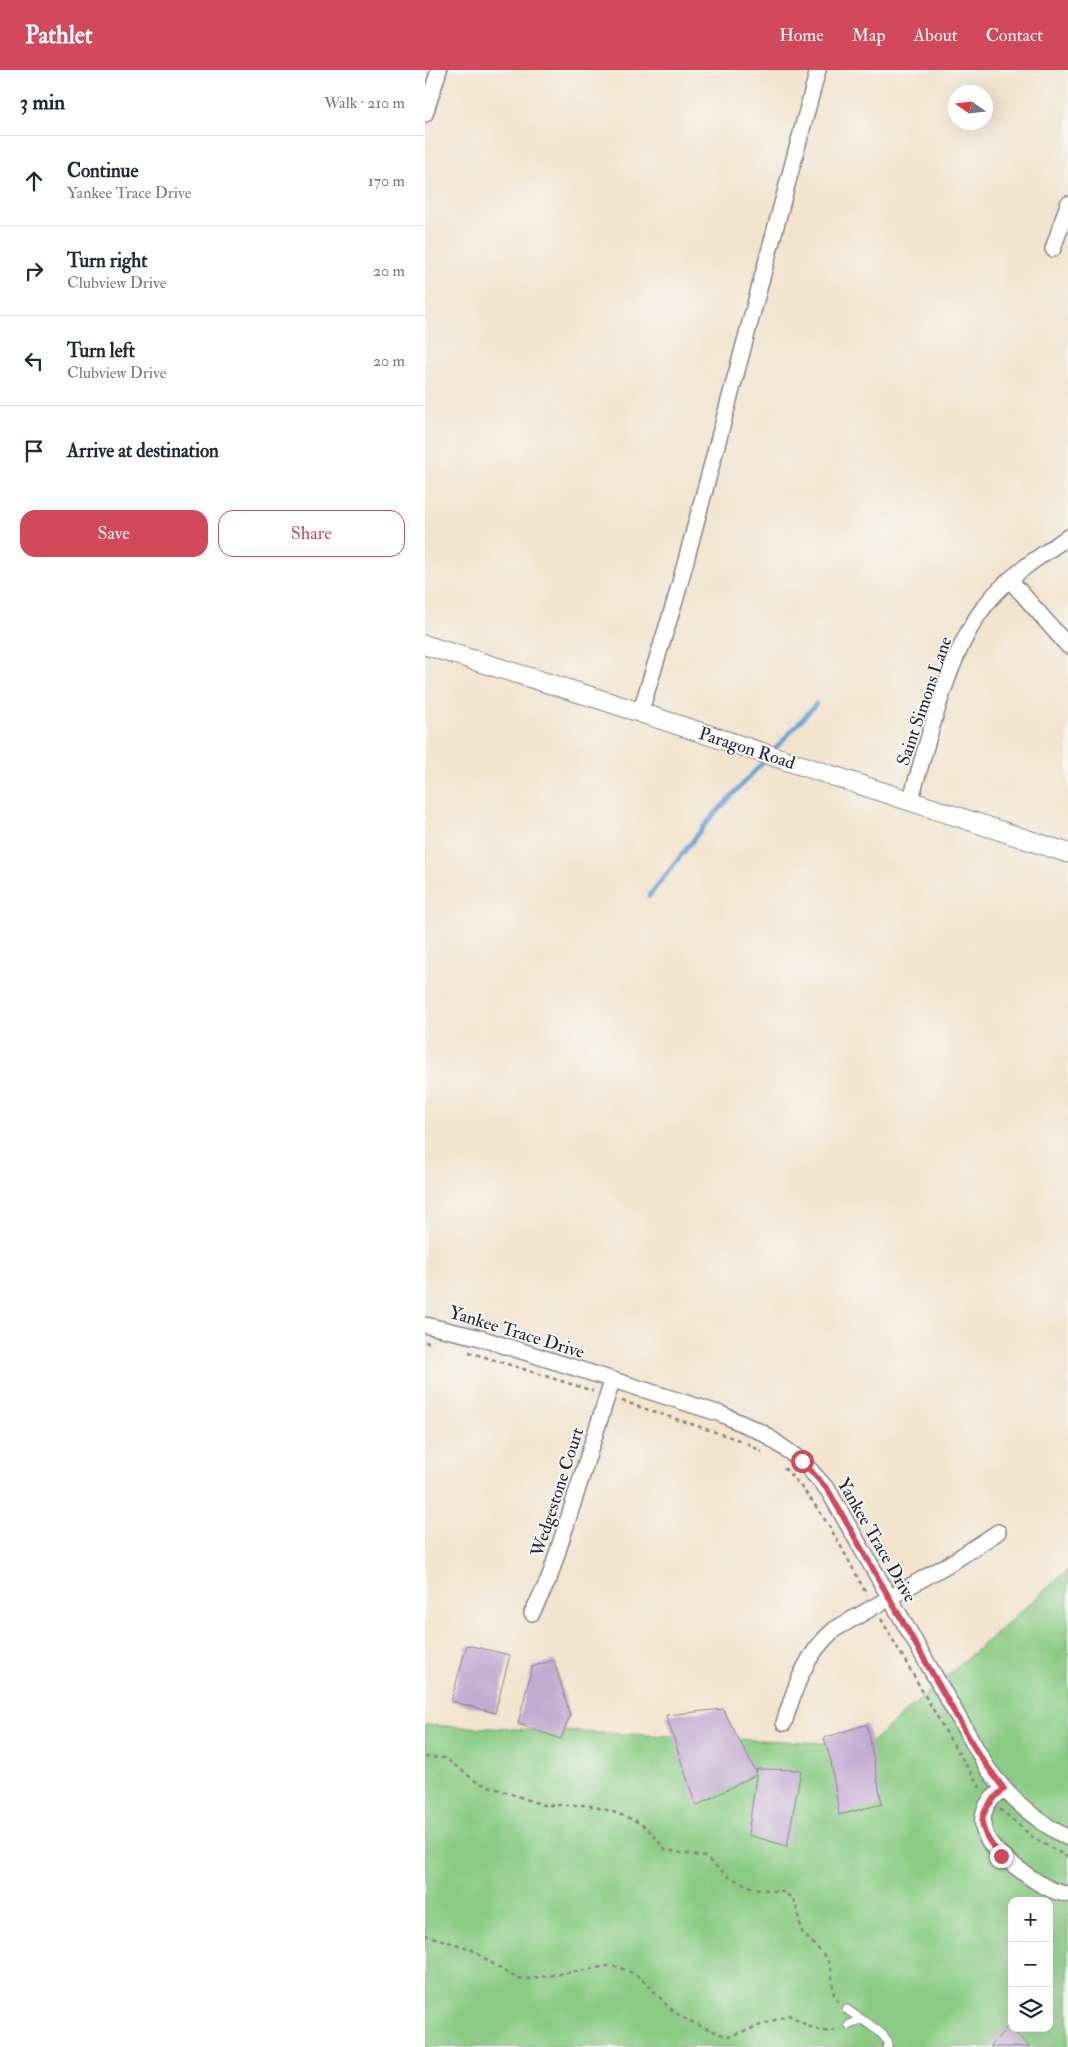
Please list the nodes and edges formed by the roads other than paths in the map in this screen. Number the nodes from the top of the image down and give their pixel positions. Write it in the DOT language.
graph roads {
  1 [pos="439,70"];
  2 [pos="819,70"];
  3 [pos="425,114"];
  4 [pos="1068,204"];
  5 [pos="1053,249"];
  6 [pos="1068,537"];
  7 [pos="1010,580"];
  8 [pos="425,645"];
  9 [pos="1068,646"];
  10 [pos="640,713"];
  11 [pos="910,801"];
  12 [pos="1068,853"];
  13 [pos="425,1325"];
  14 [pos="612,1381"];
  15 [pos="998,1532"];
  16 [pos="889,1597"];
  17 [pos="532,1613"];
  18 [pos="784,1724"];
  19 [pos="1004,1789"];
  20 [pos="1068,1838"];
  21 [pos="1068,1894"];
  22 [pos="846,2009"];
  23 [pos="861,2019"];
  24 [pos="849,2025"];
  25 [pos="885,2047"];
  1 -- 3 [label="street"];
  2 -- 10 [label="street"];
  4 -- 5 [label="street"];
  6 -- 7 [label="street, Saint Simons Lane"];
  7 -- 9 [label="street"];
  7 -- 11 [label="street, Saint Simons Lane"];
  8 -- 10 [label="street, Paragon Road"];
  10 -- 11 [label="street, Paragon Road"];
  11 -- 12 [label="street, Paragon Road"];
  13 -- 14 [label="street, Yankee Trace Drive"];
  14 -- 16 [label="street, Yankee Trace Drive"];
  14 -- 17 [label="street, Wedgestone Court"];
  15 -- 16 [label="street"];
  16 -- 18 [label="street"];
  16 -- 19 [label="street, Yankee Trace Drive"];
  19 -- 20 [label="street, Yankee Trace Drive"];
  19 -- 21 [label="street"];
  22 -- 23 [label="lane"];
  23 -- 24 [label="lane"];
  23 -- 25 [label="lane"];
}
